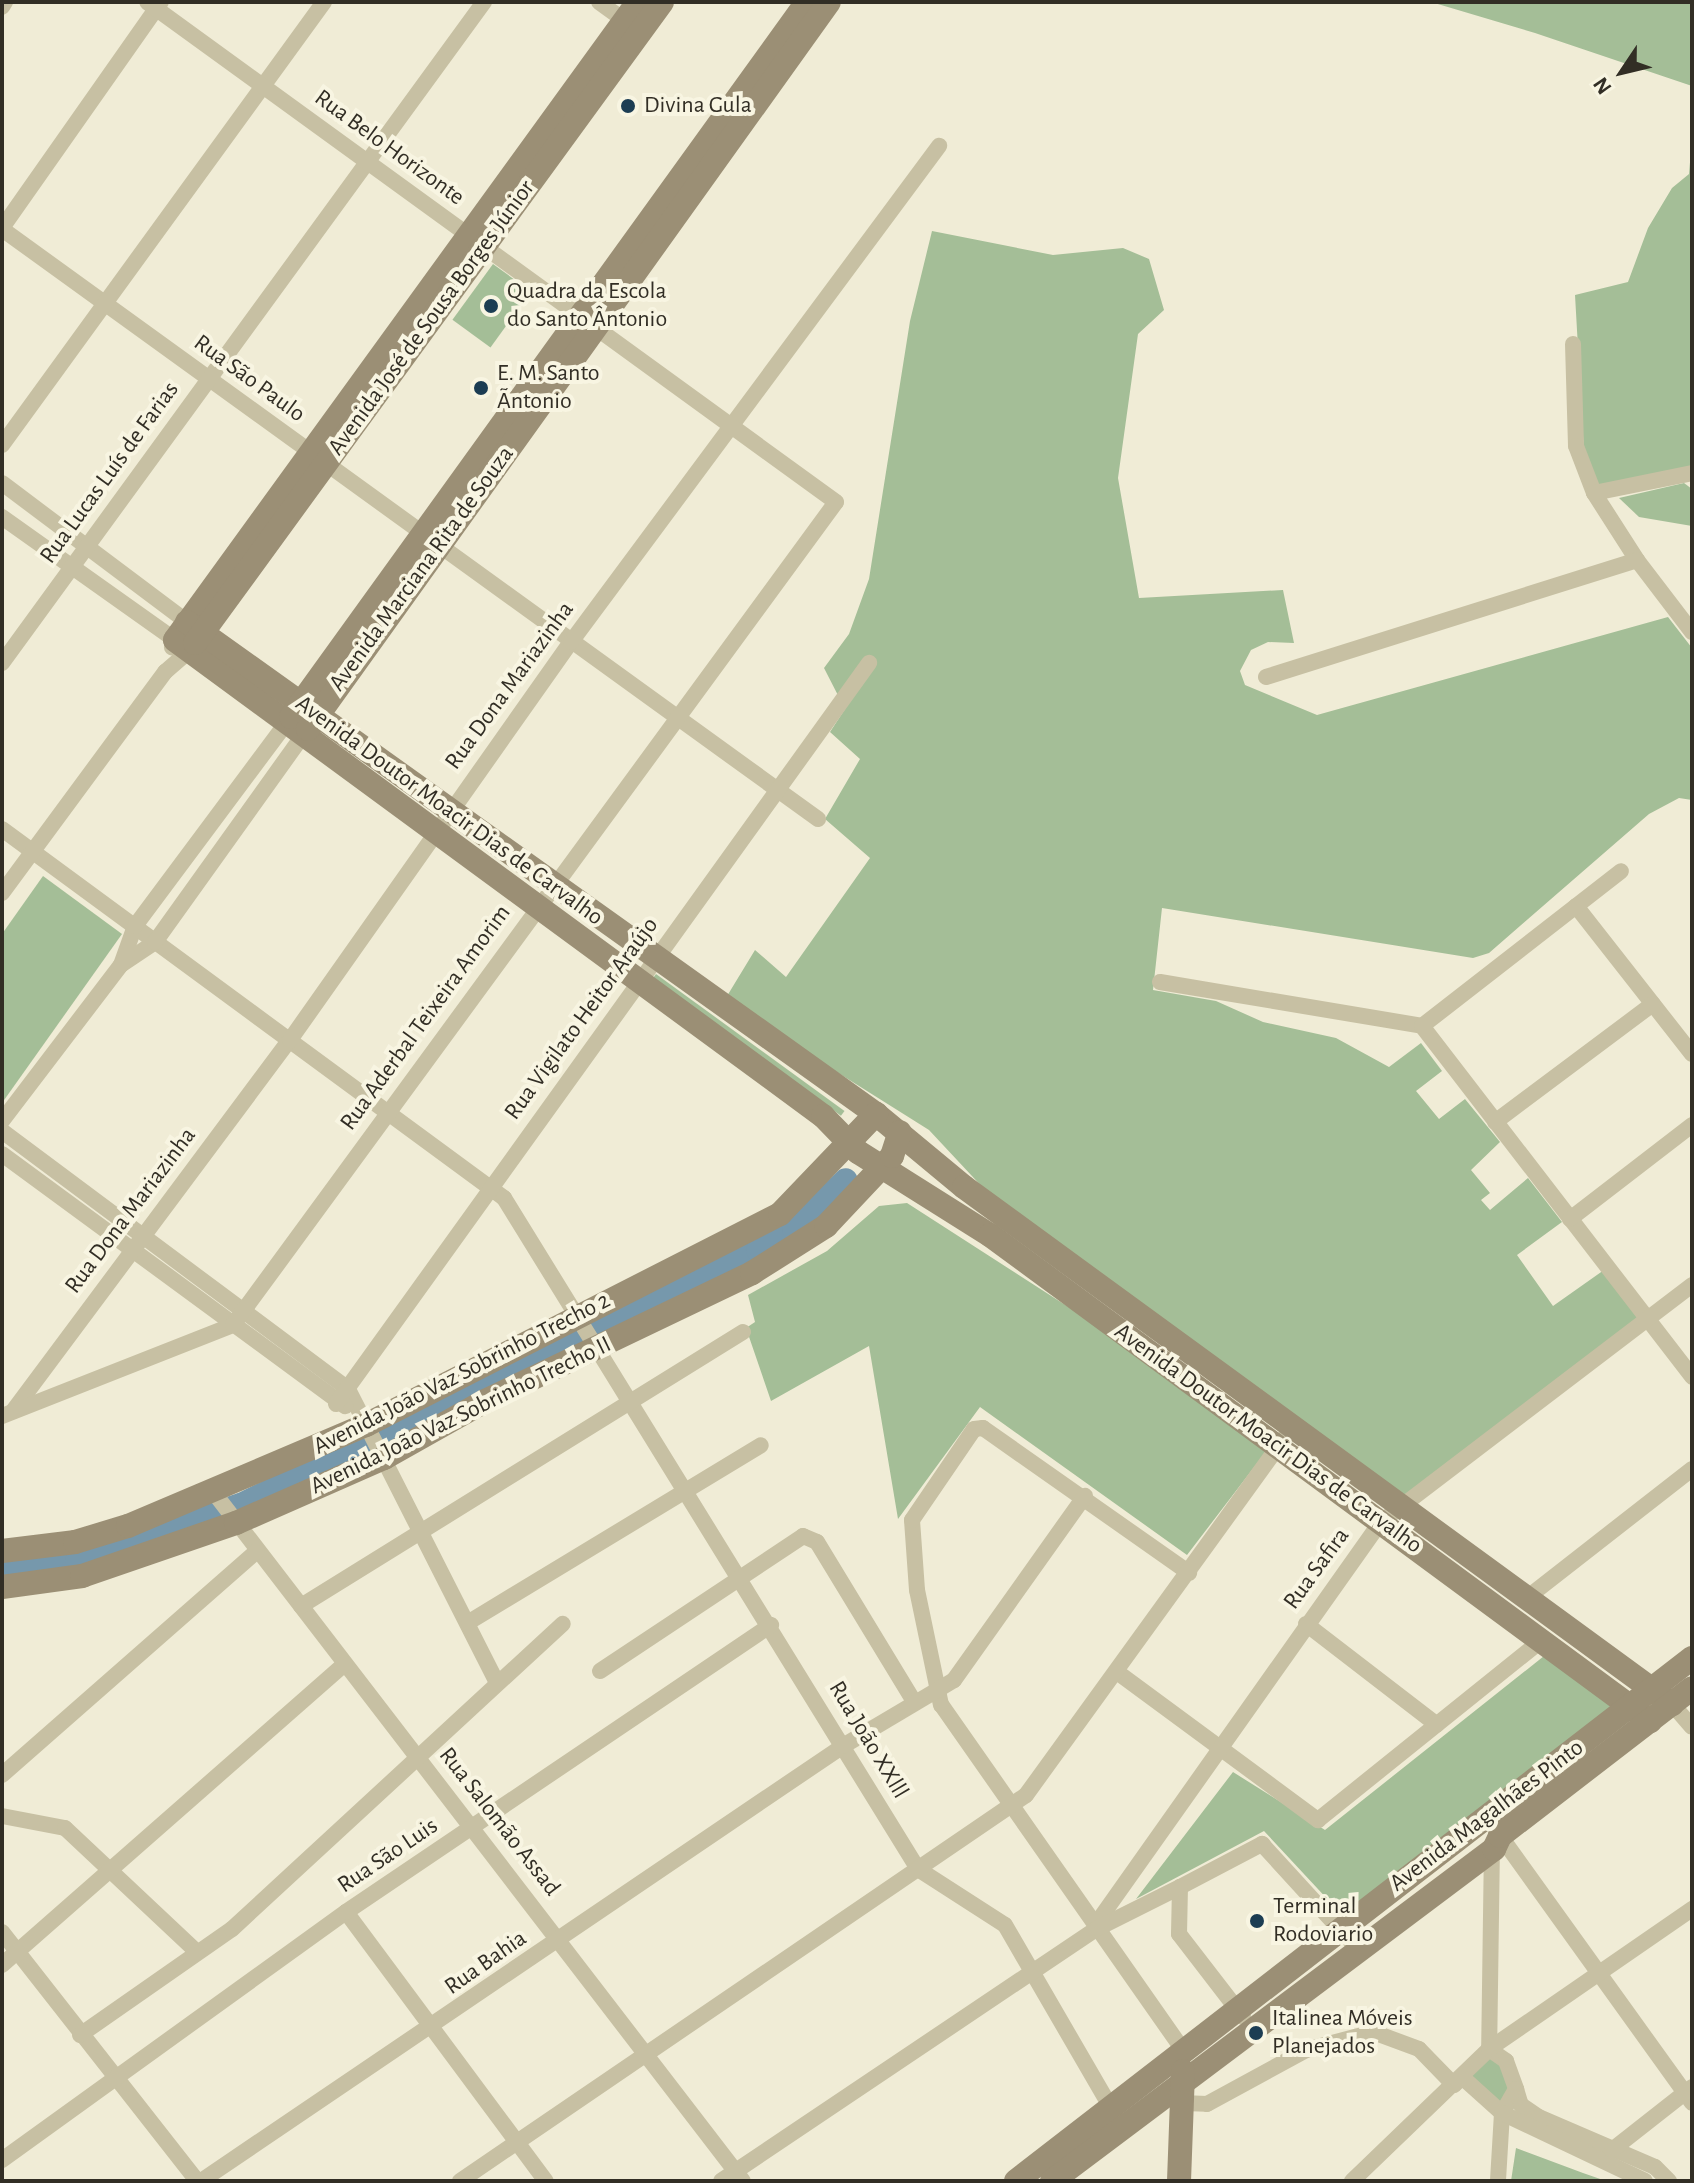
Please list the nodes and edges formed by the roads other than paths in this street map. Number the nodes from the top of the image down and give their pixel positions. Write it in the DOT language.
graph roads {
  1 [pos="5,2"];
  2 [pos="324,2"];
  3 [pos="484,2"];
  4 [pos="599,2"];
  5 [pos="662,2"];
  6 [pos="807,2"];
  7 [pos="829,2"];
  8 [pos="155,4"];
  9 [pos="2,7"];
  10 [pos="634,18"];
  11 [pos="263,86"];
  12 [pos="939,146"];
  13 [pos="366,161"];
  14 [pos="2,228"];
  15 [pos="476,241"];
  16 [pos="105,304"];
  17 [pos="588,322"];
  18 [pos="1573,344"];
  19 [pos="208,378"];
  20 [pos="733,427"];
  21 [pos="2,445"];
  22 [pos="317,459"];
  23 [pos="1692,473"];
  24 [pos="2,483"];
  25 [pos="1594,493"];
  26 [pos="836,502"];
  27 [pos="2,517"];
  28 [pos="429,541"];
  29 [pos="86,546"];
  30 [pos="1637,560"];
  31 [pos="73,567"];
  32 [pos="1692,632"];
  33 [pos="188,636"];
  34 [pos="571,642"];
  35 [pos="2,663"];
  36 [pos="869,663"];
  37 [pos="1266,677"];
  38 [pos="676,715"];
  39 [pos="302,719"];
  40 [pos="776,790"];
  41 [pos="818,819"];
  42 [pos="442,821"];
  43 [pos="2,829"];
  44 [pos="203,834"];
  45 [pos="222,847"];
  46 [pos="31,850"];
  47 [pos="1621,871"];
  48 [pos="2,893"];
  49 [pos="544,896"];
  50 [pos="1576,906"];
  51 [pos="135,926"];
  52 [pos="155,942"];
  53 [pos="121,965"];
  54 [pos="648,970"];
  55 [pos="1160,982"];
  56 [pos="1653,1004"];
  57 [pos="1422,1026"];
  58 [pos="290,1040"];
  59 [pos="1692,1054"];
  60 [pos="388,1111"];
  61 [pos="876,1114"];
  62 [pos="2,1121"];
  63 [pos="1495,1122"];
  64 [pos="1692,1125"];
  65 [pos="2,1131"];
  66 [pos="900,1132"];
  67 [pos="849,1143"];
  68 [pos="2,1154"];
  69 [pos="880,1167"];
  70 [pos="492,1186"];
  71 [pos="1570,1219"];
  72 [pos="143,1235"];
  73 [pos="132,1250"];
  74 [pos="1046,1262"];
  75 [pos="1692,1285"];
  76 [pos="246,1310"];
  77 [pos="582,1317"];
  78 [pos="1648,1319"];
  79 [pos="233,1325"];
  80 [pos="743,1332"];
  81 [pos="599,1345"];
  82 [pos="1692,1377"];
  83 [pos="348,1389"];
  84 [pos="633,1399"];
  85 [pos="336,1404"];
  86 [pos="7,1414"];
  87 [pos="364,1421"];
  88 [pos="1286,1437"];
  89 [pos="761,1445"];
  90 [pos="382,1455"];
  91 [pos="1692,1469"];
  92 [pos="688,1490"];
  93 [pos="216,1496"];
  94 [pos="1085,1496"];
  95 [pos="1391,1514"];
  96 [pos="234,1521"];
  97 [pos="423,1528"];
  98 [pos="2,1551"];
  99 [pos="257,1551"];
  100 [pos="1189,1573"];
  101 [pos="743,1577"];
  102 [pos="2,1587"];
  103 [pos="1528,1597"];
  104 [pos="301,1606"];
  105 [pos="469,1622"];
  106 [pos="563,1624"];
  107 [pos="1306,1624"];
  108 [pos="771,1625"];
  109 [pos="1543,1639"];
  110 [pos="1692,1658"];
  111 [pos="345,1664"];
  112 [pos="600,1671"];
  113 [pos="1117,1672"];
  114 [pos="496,1681"];
  115 [pos="1692,1688"];
  116 [pos="1652,1689"];
  117 [pos="935,1690"];
  118 [pos="915,1703"];
  119 [pos="1672,1704"];
  120 [pos="1641,1713"];
  121 [pos="1437,1725"];
  122 [pos="1692,1727"];
  123 [pos="843,1746"];
  124 [pos="1220,1748"];
  125 [pos="420,1761"];
  126 [pos="2,1775"];
  127 [pos="1008,1803"];
  128 [pos="2,1816"];
  129 [pos="473,1827"];
  130 [pos="1490,1830"];
  131 [pos="918,1869"];
  132 [pos="110,1870"];
  133 [pos="1180,1887"];
  134 [pos="1692,1909"];
  135 [pos="346,1912"];
  136 [pos="1097,1926"];
  137 [pos="1341,1927"];
  138 [pos="2,1932"];
  139 [pos="561,1941"];
  140 [pos="1356,1947"];
  141 [pos="196,1951"];
  142 [pos="17,1952"];
  143 [pos="2,1965"];
  144 [pos="1032,1972"];
  145 [pos="1600,1976"];
  146 [pos="1236,2008"];
  147 [pos="1252,2027"];
  148 [pos="431,2030"];
  149 [pos="80,2035"];
  150 [pos="1489,2049"];
  151 [pos="1183,2050"];
  152 [pos="648,2052"];
  153 [pos="115,2079"];
  154 [pos="1454,2085"];
  155 [pos="1171,2088"];
  156 [pos="1516,2089"];
  157 [pos="1689,2094"];
  158 [pos="1507,2115"];
  159 [pos="1116,2117"];
  160 [pos="517,2142"];
  161 [pos="1612,2150"];
  162 [pos="2,2160"];
  163 [pos="1368,2175"];
  164 [pos="740,2176"];
  165 [pos="1648,2176"];
  166 [pos="199,2181"];
  167 [pos="460,2181"];
  168 [pos="546,2181"];
  169 [pos="721,2181"];
  170 [pos="1016,2181"];
  171 [pos="1052,2181"];
  172 [pos="1179,2181"];
  173 [pos="1352,2181"];
  174 [pos="1498,2181"];
  175 [pos="1669,2181"];
  1 -- 9 [label="street"];
  2 -- 11 [label="street"];
  3 -- 13 [label="street, Rua Lucas Luís de Farias"];
  4 -- 10 [label="street"];
  5 -- 10 [label="street, Avenida José de Sousa Borges Júnior"];
  6 -- 17 [label="street, Avenida Marciana Rita de Souza"];
  7 -- 17 [label="street, Avenida Marciana Rita de Souza"];
  8 -- 11 [label="street, Rua Belo Horizonte"];
  8 -- 14 [label="street"];
  10 -- 15 [label="street, Avenida José de Sousa Borges Júnior"];
  11 -- 13 [label="street, Rua Belo Horizonte"];
  11 -- 16 [label="street"];
  12 -- 20 [label="street, Rua Dona Mariazinha"];
  13 -- 15 [label="street, Rua Belo Horizonte"];
  13 -- 19 [label="street, Rua Lucas Luís de Farias"];
  14 -- 16 [label="street, Rua São Paulo"];
  15 -- 17 [label="street, Rua Belo Horizonte"];
  15 -- 22 [label="street, Avenida José de Sousa Borges Júnior"];
  16 -- 19 [label="street, Rua São Paulo"];
  16 -- 21 [label="street"];
  17 -- 20 [label="street, Rua Belo Horizonte"];
  17 -- 28 [label="street, Avenida Marciana Rita de Souza"];
  18 -- 25 [label="street"];
  19 -- 22 [label="street, Rua São Paulo"];
  19 -- 29 [label="street, Rua Lucas Luís de Farias"];
  20 -- 26 [label="street, Rua Belo Horizonte"];
  20 -- 34 [label="street, Rua Dona Mariazinha"];
  22 -- 28 [label="street, Rua São Paulo"];
  22 -- 33 [label="street, Avenida José de Sousa Borges Júnior"];
  23 -- 25 [label="street"];
  24 -- 29 [label="street, Avenida Doutor Moacir Dias de Carvalho"];
  25 -- 30 [label="street"];
  26 -- 38 [label="street, Rua Aderbal Teixeira Amorim"];
  27 -- 31 [label="street, Avenida Doutor Moacir Dias de Carvalho"];
  28 -- 34 [label="street, Rua São Paulo"];
  28 -- 39 [label="street, Avenida Marciana Rita de Souza"];
  29 -- 31 [label="street, Rua Lucas Luís de Farias"];
  29 -- 33 [label="street, Avenida Doutor Moacir Dias de Carvalho"];
  30 -- 32 [label="street"];
  30 -- 37 [label="street"];
  31 -- 33 [label="street, Avenida Doutor Moacir Dias de Carvalho"];
  31 -- 35 [label="street, Rua Lucas Luís de Farias"];
  33 -- 39 [label="street, Avenida Doutor Moacir Dias de Carvalho"];
  33 -- 46 [label="street"];
  34 -- 38 [label="street, Rua São Paulo"];
  34 -- 42 [label="street, Rua Dona Mariazinha"];
  36 -- 40 [label="street, Rua Vigilato Heitor Araújo"];
  38 -- 40 [label="street, Rua São Paulo"];
  38 -- 49 [label="street, Rua Aderbal Teixeira Amorim"];
  39 -- 42 [label="street, Avenida Doutor Moacir Dias de Carvalho"];
  39 -- 44 [label="street, Avenida Marciana Rita de Souza"];
  39 -- 45 [label="street, Avenida Marciana Rita de Souza"];
  40 -- 41 [label="street, Rua São Paulo"];
  40 -- 54 [label="street, Rua Vigilato Heitor Araújo"];
  42 -- 49 [label="street, Avenida Doutor Moacir Dias de Carvalho"];
  42 -- 58 [label="street, Rua Dona Mariazinha"];
  43 -- 46 [label="street, Rua João XXlll"];
  44 -- 45 [label="street"];
  44 -- 51 [label="street, Avenida Marciana Rita de Souza"];
  45 -- 52 [label="street, Avenida Marciana Rita de Souza"];
  46 -- 48 [label="street"];
  46 -- 51 [label="street, Rua João XXlll"];
  47 -- 50 [label="street"];
  49 -- 54 [label="street, Avenida Doutor Moacir Dias de Carvalho"];
  49 -- 60 [label="street, Rua Aderbal Teixeira Amorim"];
  50 -- 56 [label="street"];
  50 -- 57 [label="street"];
  51 -- 52 [label="street, Rua João XXlll"];
  51 -- 53 [label="street, Avenida Marciana Rita de Souza"];
  52 -- 53 [label="street"];
  52 -- 58 [label="street, Rua João XXlll"];
  53 -- 62 [label="street"];
  54 -- 61 [label="street, Avenida Doutor Moacir Dias de Carvalho"];
  54 -- 67 [label="street, Avenida Doutor Moacir Dias de Carvalho"];
  54 -- 70 [label="street, Rua Vigilato Heitor Araújo"];
  55 -- 57 [label="street"];
  56 -- 59 [label="street"];
  56 -- 63 [label="street"];
  57 -- 63 [label="street"];
  58 -- 60 [label="street, Rua João XXlll"];
  58 -- 72 [label="street, Rua Dona Mariazinha"];
  60 -- 70 [label="street, Rua João XXlll"];
  60 -- 76 [label="street, Rua Aderbal Teixeira Amorim"];
  61 -- 66 [label="street, Avenida Doutor Moacir Dias de Carvalho"];
  61 -- 67 [label="street, Avenida João Vaz Sobrinho Trecho 2"];
  63 -- 71 [label="street"];
  64 -- 71 [label="street"];
  65 -- 72 [label="street"];
  66 -- 69 [label="street"];
  66 -- 74 [label="street, Avenida Doutor Moacir Dias de Carvalho"];
  67 -- 69 [label="street, Avenida Doutor Moacir Dias de Carvalho"];
  67 -- 77 [label="street, Avenida João Vaz Sobrinho Trecho 2"];
  68 -- 73 [label="street"];
  69 -- 74 [label="street, Avenida Doutor Moacir Dias de Carvalho"];
  69 -- 81 [label="street, Avenida João Vaz Sobrinho Trecho II"];
  70 -- 77 [label="street, Rua João XXlll"];
  70 -- 83 [label="street, Rua Vigilato Heitor Araújo"];
  71 -- 78 [label="street"];
  72 -- 73 [label="street, Rua Dona Mariazinha"];
  72 -- 76 [label="street"];
  73 -- 79 [label="street"];
  73 -- 86 [label="street, Rua Dona Mariazinha"];
  74 -- 88 [label="street, Avenida Doutor Moacir Dias de Carvalho"];
  75 -- 78 [label="street, Rua Safira"];
  76 -- 79 [label="street, Rua Aderbal Teixeira Amorim"];
  76 -- 83 [label="street"];
  77 -- 81 [label="street, Rua João XXlll"];
  77 -- 87 [label="street, Avenida João Vaz Sobrinho Trecho 2"];
  78 -- 82 [label="street"];
  78 -- 95 [label="street, Rua Safira"];
  79 -- 85 [label="street"];
  79 -- 86 [label="street, Rua Aderbal Teixeira Amorim"];
  80 -- 84 [label="street"];
  81 -- 84 [label="street, Rua João XXlll"];
  81 -- 90 [label="street, Avenida João Vaz Sobrinho Trecho II"];
  83 -- 85 [label="street, Rua Vigilato Heitor Araújo"];
  83 -- 87 [label="street"];
  84 -- 92 [label="street, Rua João XXlll"];
  84 -- 97 [label="street"];
  85 -- 87 [label="street"];
  87 -- 90 [label="street"];
  87 -- 93 [label="street, Avenida João Vaz Sobrinho Trecho 2"];
  88 -- 95 [label="street, Avenida Doutor Moacir Dias de Carvalho"];
  88 -- 100 [label="street"];
  89 -- 92 [label="street"];
  90 -- 96 [label="street, Avenida João Vaz Sobrinho Trecho II"];
  90 -- 97 [label="street"];
  91 -- 103 [label="street"];
  92 -- 101 [label="street, Rua João XXlll"];
  92 -- 105 [label="street"];
  93 -- 96 [label="street, Rua Salomão Assad"];
  93 -- 98 [label="street, Avenida João Vaz Sobrinho Trecho 2"];
  94 -- 100 [label="street"];
  94 -- 117 [label="street, Rua Bahia"];
  94 -- 117 [label="street"];
  95 -- 103 [label="street, Avenida Doutor Moacir Dias de Carvalho"];
  95 -- 107 [label="street, Rua Safira"];
  95 -- 109 [label="street, Avenida Doutor Moacir Dias de Carvalho"];
  96 -- 99 [label="street, Rua Salomão Assad"];
  96 -- 102 [label="street, Avenida João Vaz Sobrinho Trecho II"];
  97 -- 104 [label="street"];
  97 -- 105 [label="street"];
  99 -- 104 [label="street, Rua Salomão Assad"];
  99 -- 126 [label="street"];
  100 -- 113 [label="street"];
  101 -- 108 [label="street, Rua João XXlll"];
  101 -- 112 [label="street"];
  101 -- 118 [label="street"];
  103 -- 116 [label="street, Avenida Doutor Moacir Dias de Carvalho"];
  104 -- 111 [label="street, Rua Salomão Assad"];
  105 -- 114 [label="street"];
  106 -- 114 [label="street"];
  107 -- 121 [label="street"];
  107 -- 124 [label="street, Rua Safira"];
  108 -- 123 [label="street, Rua João XXlll"];
  108 -- 129 [label="street, Rua São Luis"];
  109 -- 120 [label="street, Avenida Doutor Moacir Dias de Carvalho"];
  109 -- 121 [label="street"];
  110 -- 116 [label="street, Avenida Magalhães Pinto"];
  111 -- 125 [label="street, Rua Salomão Assad"];
  111 -- 132 [label="street"];
  113 -- 124 [label="street"];
  113 -- 127 [label="street"];
  114 -- 125 [label="street"];
  115 -- 119 [label="street, Avenida Magalhães Pinto"];
  116 -- 119 [label="street, Avenida Doutor Moacir Dias de Carvalho"];
  116 -- 120 [label="street, Avenida Magalhães Pinto"];
  117 -- 118 [label="street, Rua Bahia"];
  117 -- 127 [label="street"];
  118 -- 123 [label="street, Rua Bahia"];
  119 -- 120 [label="street, Avenida Magalhães Pinto"];
  119 -- 122 [label="street"];
  120 -- 130 [label="street, Avenida Magalhães Pinto"];
  121 -- 124 [label="street"];
  123 -- 131 [label="street, Rua João XXlll"];
  123 -- 139 [label="street, Rua Bahia"];
  124 -- 136 [label="street, Rua Safira"];
  125 -- 129 [label="street, Rua Salomão Assad"];
  125 -- 141 [label="street"];
  127 -- 131 [label="street"];
  127 -- 136 [label="street"];
  128 -- 132 [label="street"];
  129 -- 135 [label="street, Rua São Luis"];
  129 -- 139 [label="street, Rua Salomão Assad"];
  130 -- 137 [label="street, Avenida Magalhães Pinto"];
  130 -- 140 [label="street, Avenida Magalhães Pinto"];
  130 -- 145 [label="street"];
  130 -- 150 [label="street"];
  131 -- 144 [label="street, Rua João XXlll"];
  131 -- 152 [label="street"];
  132 -- 141 [label="street"];
  132 -- 142 [label="street"];
  133 -- 136 [label="street"];
  133 -- 137 [label="street"];
  133 -- 146 [label="street"];
  134 -- 145 [label="street"];
  135 -- 148 [label="street"];
  135 -- 153 [label="street, Rua São Luis"];
  136 -- 144 [label="street"];
  136 -- 151 [label="street"];
  137 -- 140 [label="street"];
  137 -- 146 [label="street, Avenida Magalhães Pinto"];
  138 -- 142 [label="street"];
  139 -- 148 [label="street, Rua Bahia"];
  139 -- 152 [label="street, Rua Salomão Assad"];
  140 -- 147 [label="street, Avenida Magalhães Pinto"];
  141 -- 149 [label="street"];
  142 -- 143 [label="street"];
  142 -- 149 [label="street"];
  144 -- 159 [label="street, Rua João XXlll"];
  144 -- 164 [label="street"];
  145 -- 150 [label="street"];
  145 -- 157 [label="street"];
  146 -- 147 [label="street"];
  146 -- 151 [label="street, Avenida Magalhães Pinto"];
  147 -- 155 [label="street, Avenida Magalhães Pinto"];
  148 -- 160 [label="street"];
  148 -- 166 [label="street, Rua Bahia"];
  149 -- 153 [label="street"];
  150 -- 154 [label="street"];
  150 -- 156 [label="street"];
  151 -- 155 [label="street"];
  152 -- 160 [label="street"];
  152 -- 164 [label="street, Rua Salomão Assad"];
  153 -- 162 [label="street, Rua São Luis"];
  153 -- 166 [label="street"];
  154 -- 155 [label="street"];
  154 -- 158 [label="street"];
  154 -- 163 [label="street"];
  155 -- 159 [label="street, Avenida Magalhães Pinto"];
  155 -- 172 [label="street"];
  156 -- 158 [label="street"];
  156 -- 161 [label="street"];
  157 -- 161 [label="street"];
  158 -- 165 [label="street"];
  158 -- 174 [label="street"];
  159 -- 170 [label="street, Avenida Magalhães Pinto"];
  159 -- 171 [label="street, Avenida Magalhães Pinto"];
  160 -- 167 [label="street"];
  160 -- 168 [label="street"];
  161 -- 165 [label="street"];
  163 -- 173 [label="street"];
  164 -- 169 [label="street"];
  165 -- 175 [label="street"];
}
